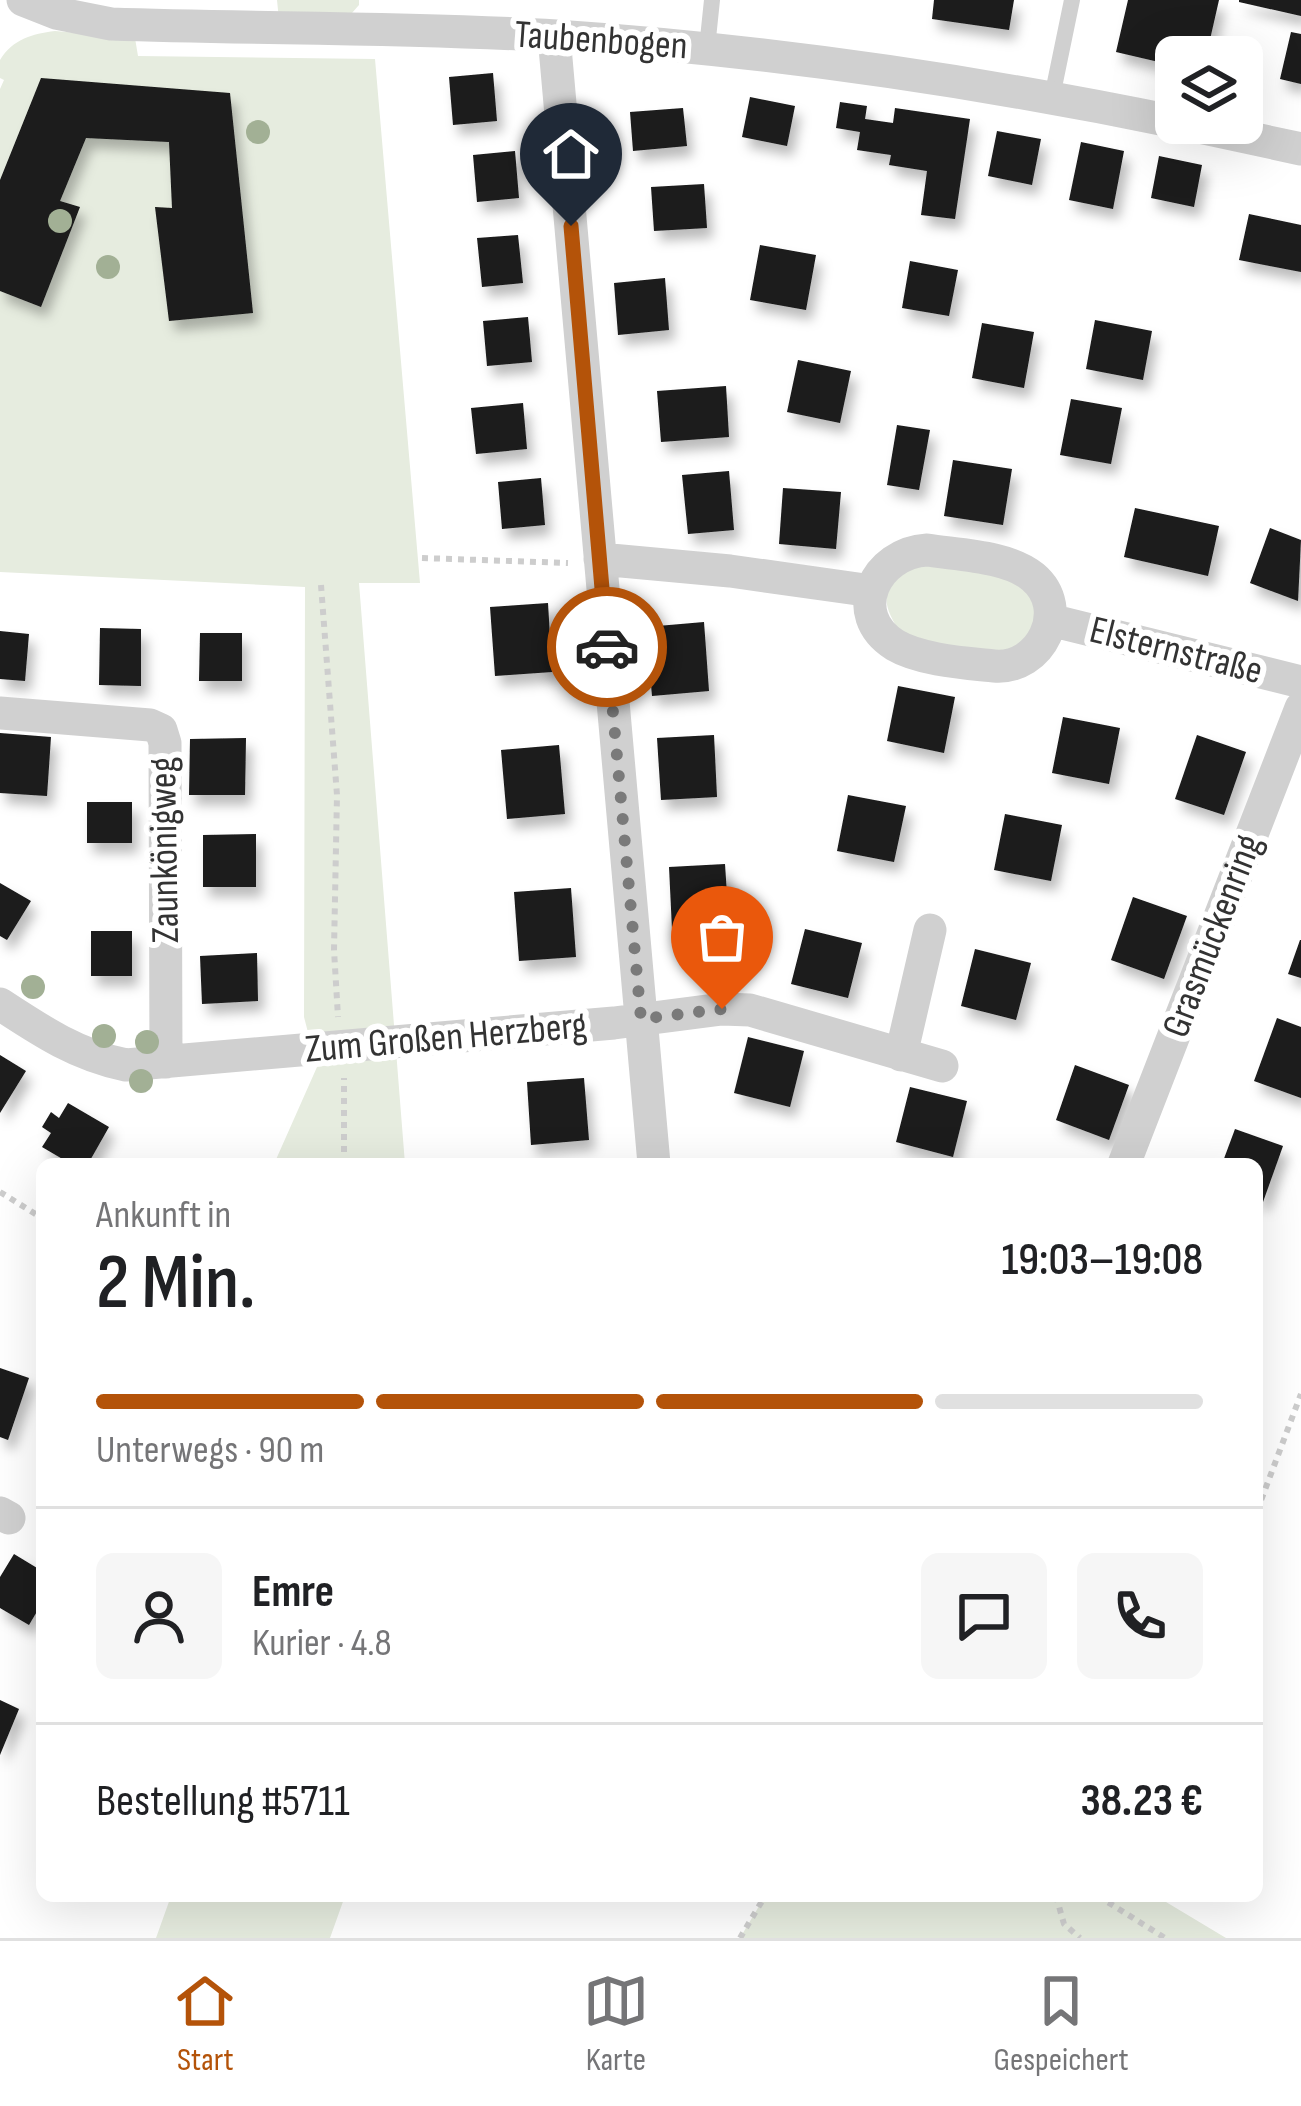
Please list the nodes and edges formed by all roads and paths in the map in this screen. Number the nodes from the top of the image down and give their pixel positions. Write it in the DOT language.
graph roads {
  1 [pos="4,0"];
  2 [pos="23,0"];
  3 [pos="712,0"];
  4 [pos="1072,0"];
  5 [pos="0,8"];
  6 [pos="554,36"];
  7 [pos="707,48"];
  8 [pos="1052,97"];
  9 [pos="1155,118"];
  10 [pos="1263,141"];
  11 [pos="1301,149"];
  12 [pos="422,558"];
  13 [pos="586,561"];
  14 [pos="321,585"];
  15 [pos="872,591"];
  16 [pos="1050,620"];
  17 [pos="1301,682"];
  18 [pos="1301,708"];
  19 [pos="0,713"];
  20 [pos="930,930"];
  21 [pos="0,1004"];
  22 [pos="641,1019"];
  23 [pos="341,1047"];
  24 [pos="901,1055"];
  25 [pos="166,1062"];
  26 [pos="942,1066"];
  27 [pos="344,1158"];
  28 [pos="653,1158"];
  29 [pos="1126,1158"];
  30 [pos="0,1192"];
  31 [pos="9,1196"];
  32 [pos="0,1209"];
  33 [pos="36,1214"];
  34 [pos="1301,1394"];
  35 [pos="1263,1495"];
  36 [pos="761,1902"];
  37 [pos="1058,1902"];
  38 [pos="1108,1902"];
  39 [pos="740,1938"];
  40 [pos="1080,1938"];
  41 [pos="1166,1938"];
  1 -- 5 [label="street"];
  2 -- 6 [label="street, Taubenbogen"];
  3 -- 7 [label="lane"];
  4 -- 8 [label="lane"];
  6 -- 7 [label="street, Taubenbogen"];
  6 -- 13 [label="street"];
  7 -- 8 [label="street, Taubenbogen"];
  8 -- 9 [label="street, Taubenbogen"];
  10 -- 11 [label="street, Taubenbogen"];
  12 -- 13 [label="path"];
  13 -- 15 [label="street"];
  13 -- 22 [label="street"];
  14 -- 23 [label="path"];
  15 -- 16 [label="street, Elsternstraße"];
  15 -- 16 [label="street, Elsternstraße"];
  16 -- 17 [label="street, Elsternstraße"];
  18 -- 29 [label="street, Grasmückenring"];
  19 -- 25 [label="street, Zaunkönigweg"];
  20 -- 24 [label="street"];
  21 -- 25 [label="street, Zum Großen Herzberg"];
  22 -- 23 [label="street, Zum Großen Herzberg"];
  22 -- 24 [label="street, Zum Großen Herzberg"];
  22 -- 28 [label="street"];
  23 -- 25 [label="street, Zum Großen Herzberg"];
  23 -- 27 [label="path"];
  24 -- 26 [label="street, Zum Großen Herzberg"];
  30 -- 31 [label="path"];
  31 -- 32 [label="path"];
  31 -- 33 [label="path"];
  34 -- 35 [label="path"];
  36 -- 39 [label="path"];
  37 -- 40 [label="path"];
  38 -- 41 [label="path"];
}
